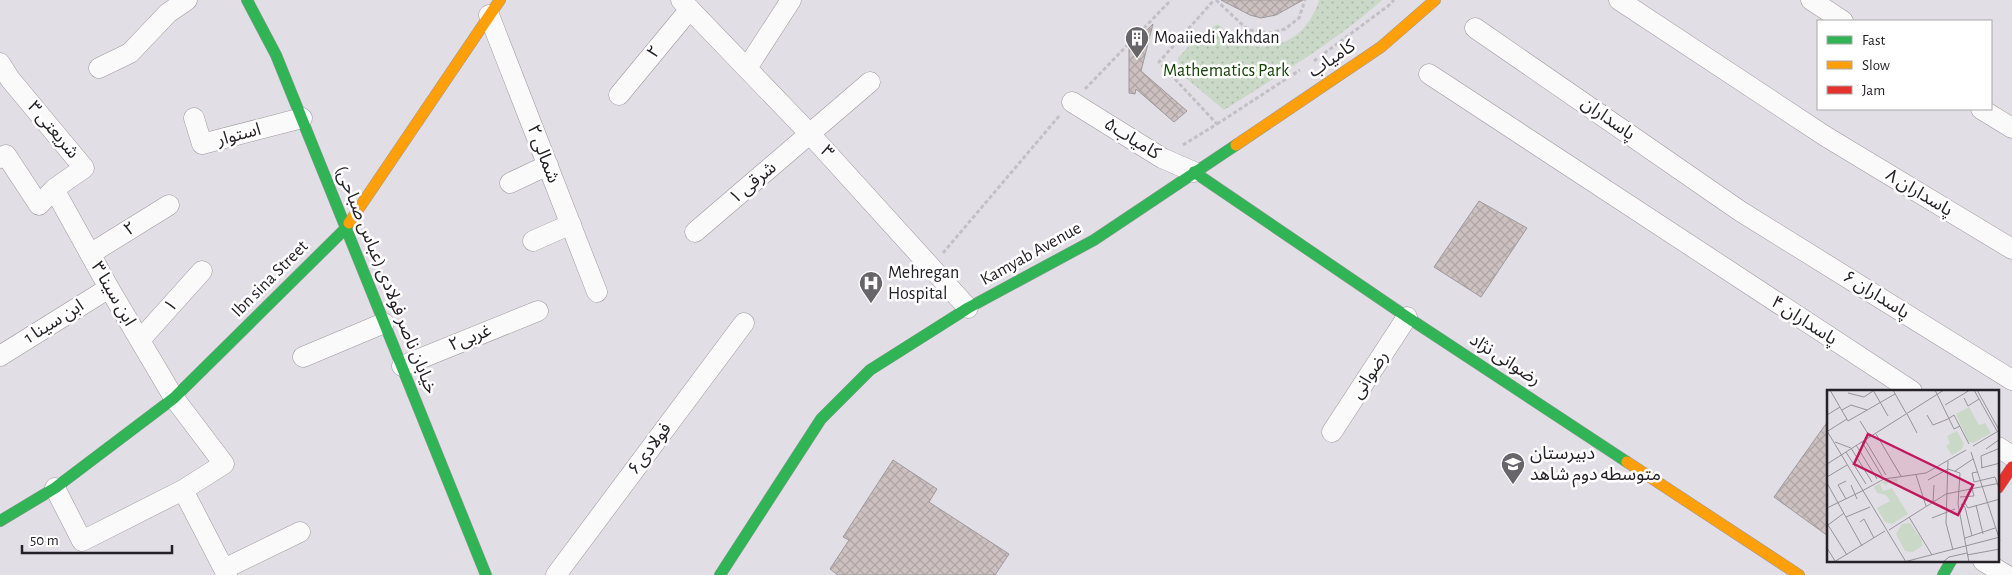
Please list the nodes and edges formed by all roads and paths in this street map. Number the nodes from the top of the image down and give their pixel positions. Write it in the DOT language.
graph roads {
  1 [pos="187,0"];
  2 [pos="247,0"];
  3 [pos="791,0"];
  4 [pos="1171,0"];
  5 [pos="1215,0"];
  6 [pos="1305,0"];
  7 [pos="1394,0"];
  8 [pos="1435,0"];
  9 [pos="1619,0"];
  10 [pos="1811,0"];
  11 [pos="685,4"];
  12 [pos="494,8"];
  13 [pos="1841,20"];
  14 [pos="1475,28"];
  15 [pos="0,63"];
  16 [pos="1310,64"];
  17 [pos="99,68"];
  18 [pos="747,68"];
  19 [pos="1302,69"];
  20 [pos="1429,74"];
  21 [pos="870,82"];
  22 [pos="619,95"];
  23 [pos="1072,102"];
  24 [pos="1983,110"];
  25 [pos="194,118"];
  26 [pos="302,118"];
  27 [pos="1216,124"];
  28 [pos="2012,128"];
  29 [pos="810,134"];
  30 [pos="0,158"];
  31 [pos="1162,158"];
  32 [pos="548,165"];
  33 [pos="1194,172"];
  34 [pos="510,183"];
  35 [pos="54,189"];
  36 [pos="169,205"];
  37 [pos="1740,211"];
  38 [pos="571,224"];
  39 [pos="345,229"];
  40 [pos="695,232"];
  41 [pos="533,240"];
  42 [pos="2012,249"];
  43 [pos="90,254"];
  44 [pos="931,267"];
  45 [pos="202,271"];
  46 [pos="109,288"];
  47 [pos="597,292"];
  48 [pos="968,308"];
  49 [pos="538,311"];
  50 [pos="1408,317"];
  51 [pos="384,323"];
  52 [pos="744,323"];
  53 [pos="140,340"];
  54 [pos="0,356"];
  55 [pos="303,356"];
  56 [pos="402,366"];
  57 [pos="2012,380"];
  58 [pos="1910,390"];
  59 [pos="174,398"];
  60 [pos="1332,432"];
  61 [pos="2000,448"];
  62 [pos="2012,456"];
  63 [pos="2012,467"];
  64 [pos="2000,485"];
  65 [pos="55,488"];
  66 [pos="183,490"];
  67 [pos="0,521"];
  68 [pos="300,532"];
  69 [pos="1950,562"];
  70 [pos="1985,562"];
  71 [pos="226,572"];
  72 [pos="486,575"];
  73 [pos="556,575"];
  74 [pos="720,575"];
  75 [pos="1799,575"];
  76 [pos="1943,575"];
  77 [pos="2006,575"];
  1 -- 17 [label="street"];
  2 -- 26 [label="main road, خیابان ناصر فولادی (عباس صباحی)"];
  3 -- 18 [label="street"];
  4 -- 23 [label="path"];
  5 -- 6 [label="path"];
  5 -- 27 [label="path"];
  7 -- 16 [label="path"];
  8 -- 33 [label="main road, کامیاب"];
  9 -- 42 [label="street, پاسداران ۸"];
  10 -- 13 [label="street"];
  11 -- 18 [label="street, ۳"];
  11 -- 22 [label="street, ۲"];
  12 -- 32 [label="street, ۲ شمالی"];
  12 -- 39 [label="main road, Ibn sina Street"];
  14 -- 37 [label="street, پاسداران"];
  15 -- 35 [label="street, شریعتی ۳"];
  18 -- 29 [label="street, ۳"];
  19 -- 27 [label="path"];
  20 -- 58 [label="street, پاسداران ۴"];
  21 -- 29 [label="street, ۱ شرقی"];
  23 -- 31 [label="street, کامیاب۵"];
  23 -- 44 [label="path"];
  24 -- 28 [label="street"];
  25 -- 26 [label="street, استوار"];
  26 -- 39 [label="main road, خیابان ناصر فولادی (عباس صباحی)"];
  27 -- 31 [label="path"];
  29 -- 40 [label="street, ۱ شرقی"];
  29 -- 44 [label="street, ۳"];
  30 -- 35 [label="street"];
  31 -- 33 [label="street, کامیاب۵"];
  32 -- 34 [label="street"];
  32 -- 38 [label="street, ۲ شمالی"];
  33 -- 48 [label="main road, Kamyab Avenue"];
  33 -- 50 [label="main road, رضوانی نژاد"];
  35 -- 43 [label="street, ابن سینا ۳"];
  36 -- 43 [label="street, ۲"];
  37 -- 57 [label="street, پاسداران ۶"];
  38 -- 41 [label="street"];
  38 -- 47 [label="street, ۲ شمالی"];
  39 -- 51 [label="main road, خیابان ناصر فولادی (عباس صباحی)"];
  39 -- 59 [label="main road, Ibn sina Street"];
  43 -- 46 [label="street, ابن سینا ۳"];
  44 -- 48 [label="street, ۳"];
  45 -- 53 [label="street, ۱"];
  46 -- 53 [label="street, ابن سینا ۳"];
  46 -- 54 [label="street, ابن سینا 1"];
  48 -- 74 [label="main road, Kamyab Avenue"];
  49 -- 56 [label="street, غربی۲"];
  50 -- 60 [label="street, رضوانی"];
  50 -- 75 [label="main road, رضوانی نژاد"];
  51 -- 55 [label="street"];
  51 -- 56 [label="main road, خیابان ناصر فولادی (عباس صباحی)"];
  52 -- 73 [label="street, فولادی۶"];
  53 -- 59 [label="street, ابن سینا ۳"];
  56 -- 72 [label="main road, خیابان ناصر فولادی (عباس صباحی)"];
  59 -- 65 [label="main road, Ibn sina Street"];
  59 -- 66 [label="street, ابن سینا ۳"];
  61 -- 62 [label="street"];
  63 -- 64 [label="main road"];
  65 -- 66 [label="street"];
  65 -- 67 [label="main road, Ibn sina Street"];
  66 -- 71 [label="street"];
  68 -- 71 [label="street"];
  69 -- 76 [label="main road"];
  70 -- 77 [label="street"];
}
